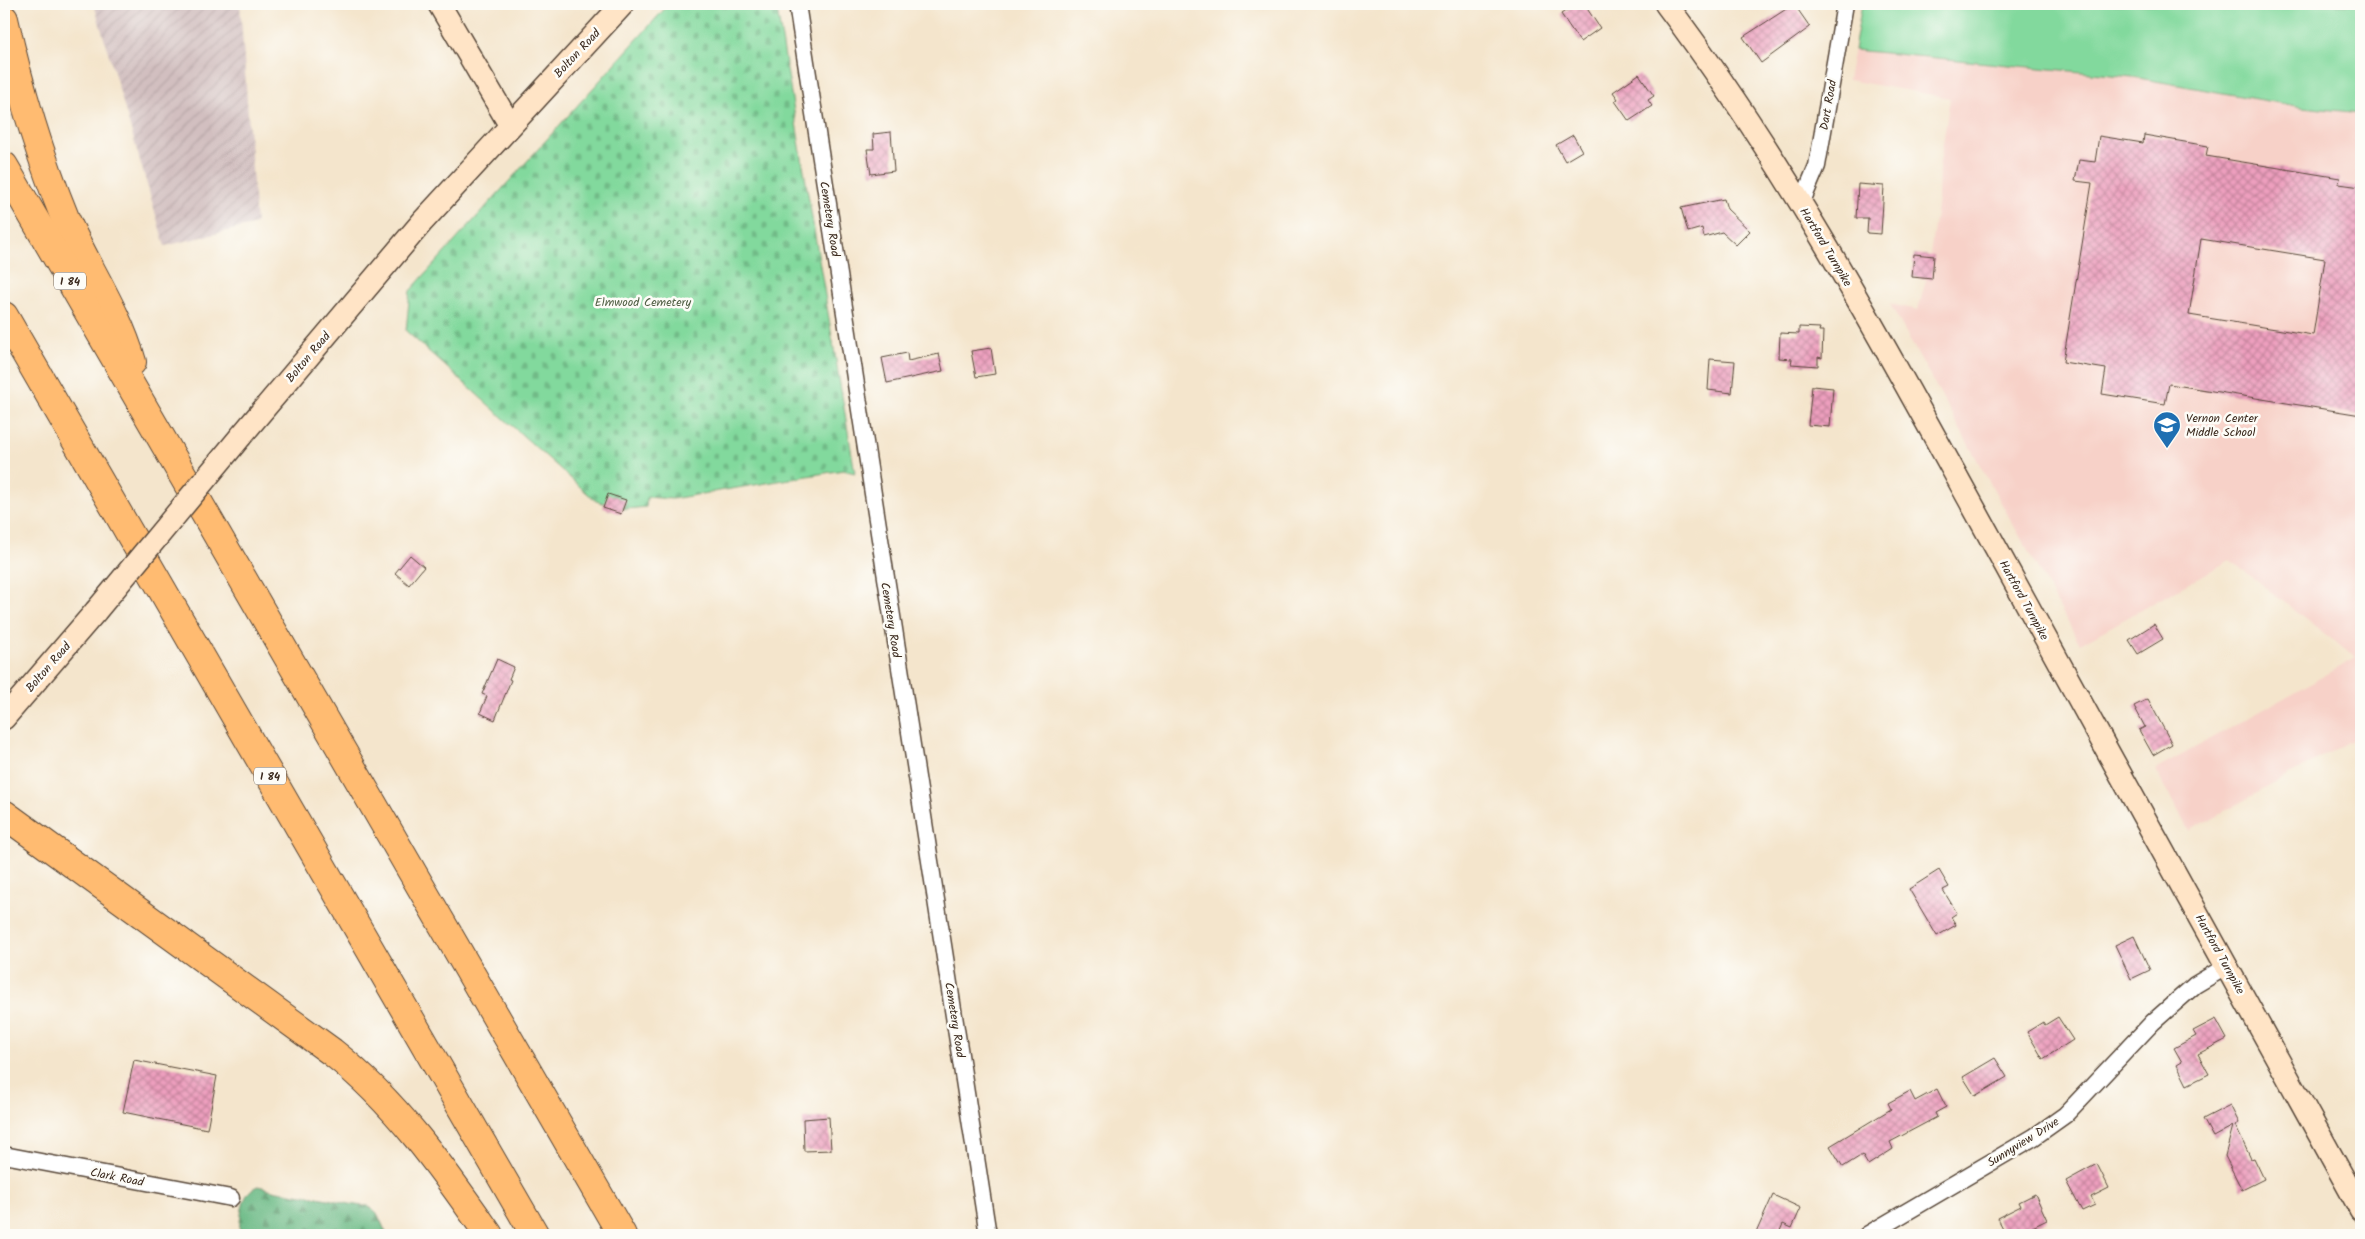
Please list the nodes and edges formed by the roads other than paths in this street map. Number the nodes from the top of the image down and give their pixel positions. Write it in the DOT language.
graph roads {
  1 [pos="439,4"];
  2 [pos="623,4"];
  3 [pos="797,4"];
  4 [pos="1666,4"];
  5 [pos="1845,4"];
  6 [pos="4,19"];
  7 [pos="510,125"];
  8 [pos="4,166"];
  9 [pos="1800,204"];
  10 [pos="4,316"];
  11 [pos="137,396"];
  12 [pos="4,718"];
  13 [pos="4,814"];
  14 [pos="2227,966"];
  15 [pos="4,1155"];
  16 [pos="231,1198"];
  17 [pos="2361,1210"];
  18 [pos="488,1235"];
  19 [pos="535,1235"];
  20 [pos="622,1235"];
  21 [pos="988,1235"];
  22 [pos="1867,1235"];
  1 -- 7 [label="main road"];
  2 -- 7 [label="main road, Bolton Road"];
  3 -- 21 [label="street, Cemetery Road"];
  4 -- 9 [label="main road, Hartford Turnpike"];
  5 -- 9 [label="street, Dart Road"];
  6 -- 11 [label="highway"];
  7 -- 12 [label="main road, Bolton Road, bridge"];
  8 -- 11 [label="highway, I 84"];
  9 -- 14 [label="main road, Hartford Turnpike"];
  10 -- 19 [label="highway, I 84"];
  11 -- 20 [label="highway, I 84"];
  13 -- 18 [label="highway"];
  14 -- 17 [label="main road, Hartford Turnpike"];
  14 -- 22 [label="street, Sunnyview Drive"];
  15 -- 16 [label="street, Clark Road"];
}
